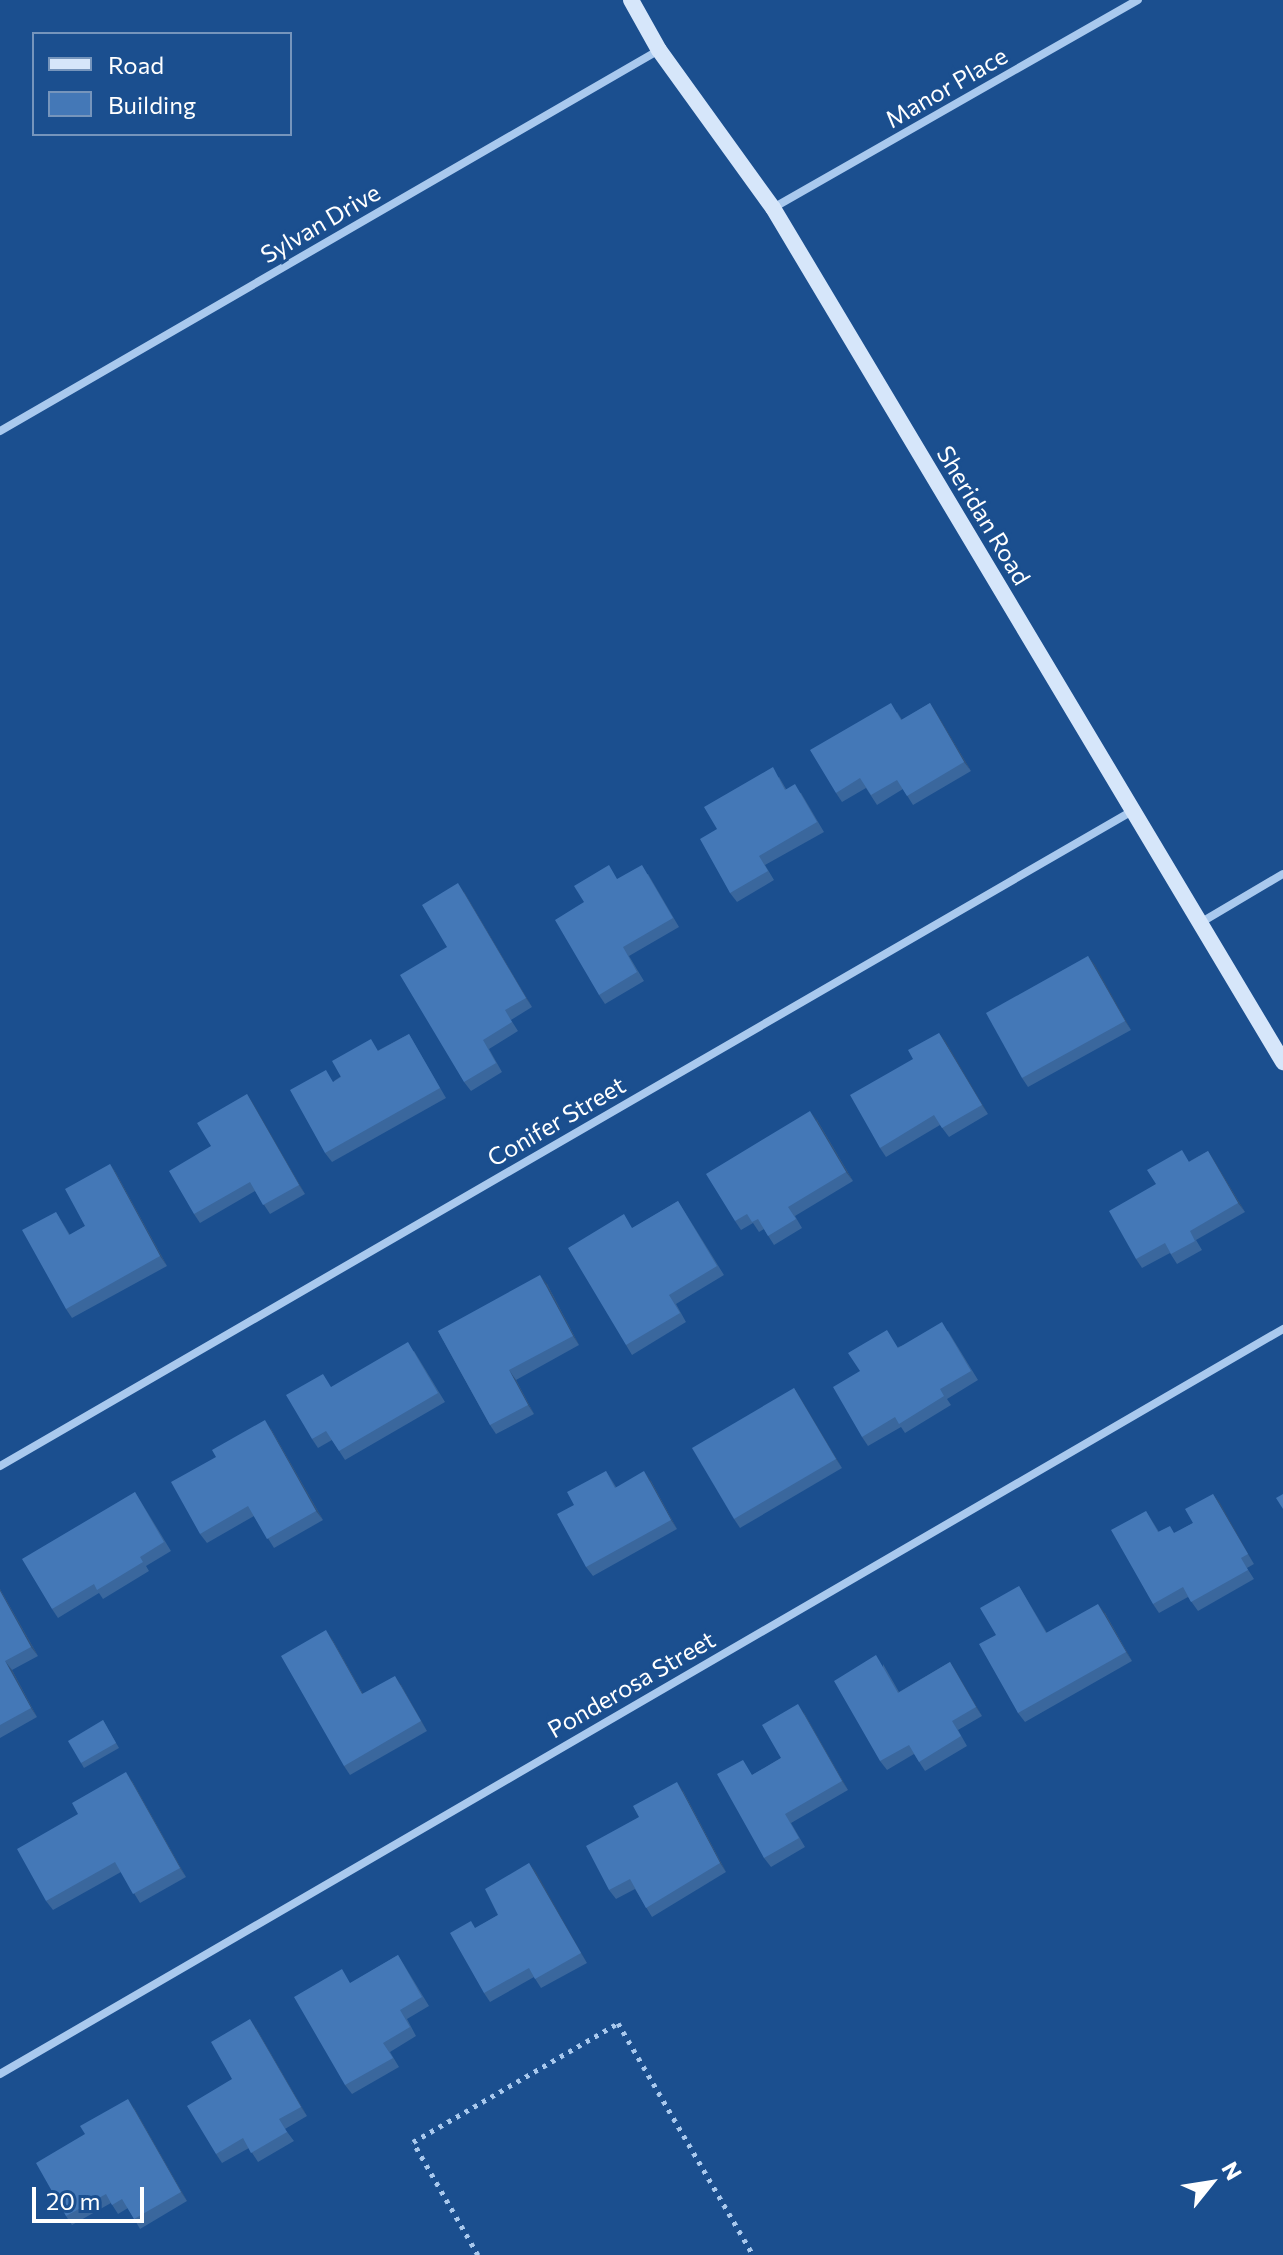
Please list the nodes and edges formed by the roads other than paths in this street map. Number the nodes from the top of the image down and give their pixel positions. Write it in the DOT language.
graph roads {
  1 [pos="631,0"];
  2 [pos="1138,0"];
  3 [pos="659,50"];
  4 [pos="773,208"];
  5 [pos="0,431"];
  6 [pos="1132,811"];
  7 [pos="1283,874"];
  8 [pos="1199,923"];
  9 [pos="1283,1062"];
  10 [pos="1283,1329"];
  11 [pos="0,1466"];
  12 [pos="0,2074"];
  1 -- 3 [label="street, Sheridan Road"];
  2 -- 4 [label="street, Manor Place"];
  3 -- 4 [label="street, Sheridan Road"];
  3 -- 5 [label="street, Sylvan Drive"];
  4 -- 6 [label="street, Sheridan Road"];
  6 -- 8 [label="street, Sheridan Road"];
  6 -- 11 [label="street, Conifer Street"];
  7 -- 8 [label="street"];
  8 -- 9 [label="street, Sheridan Road"];
  10 -- 12 [label="street, Ponderosa Street"];
}
